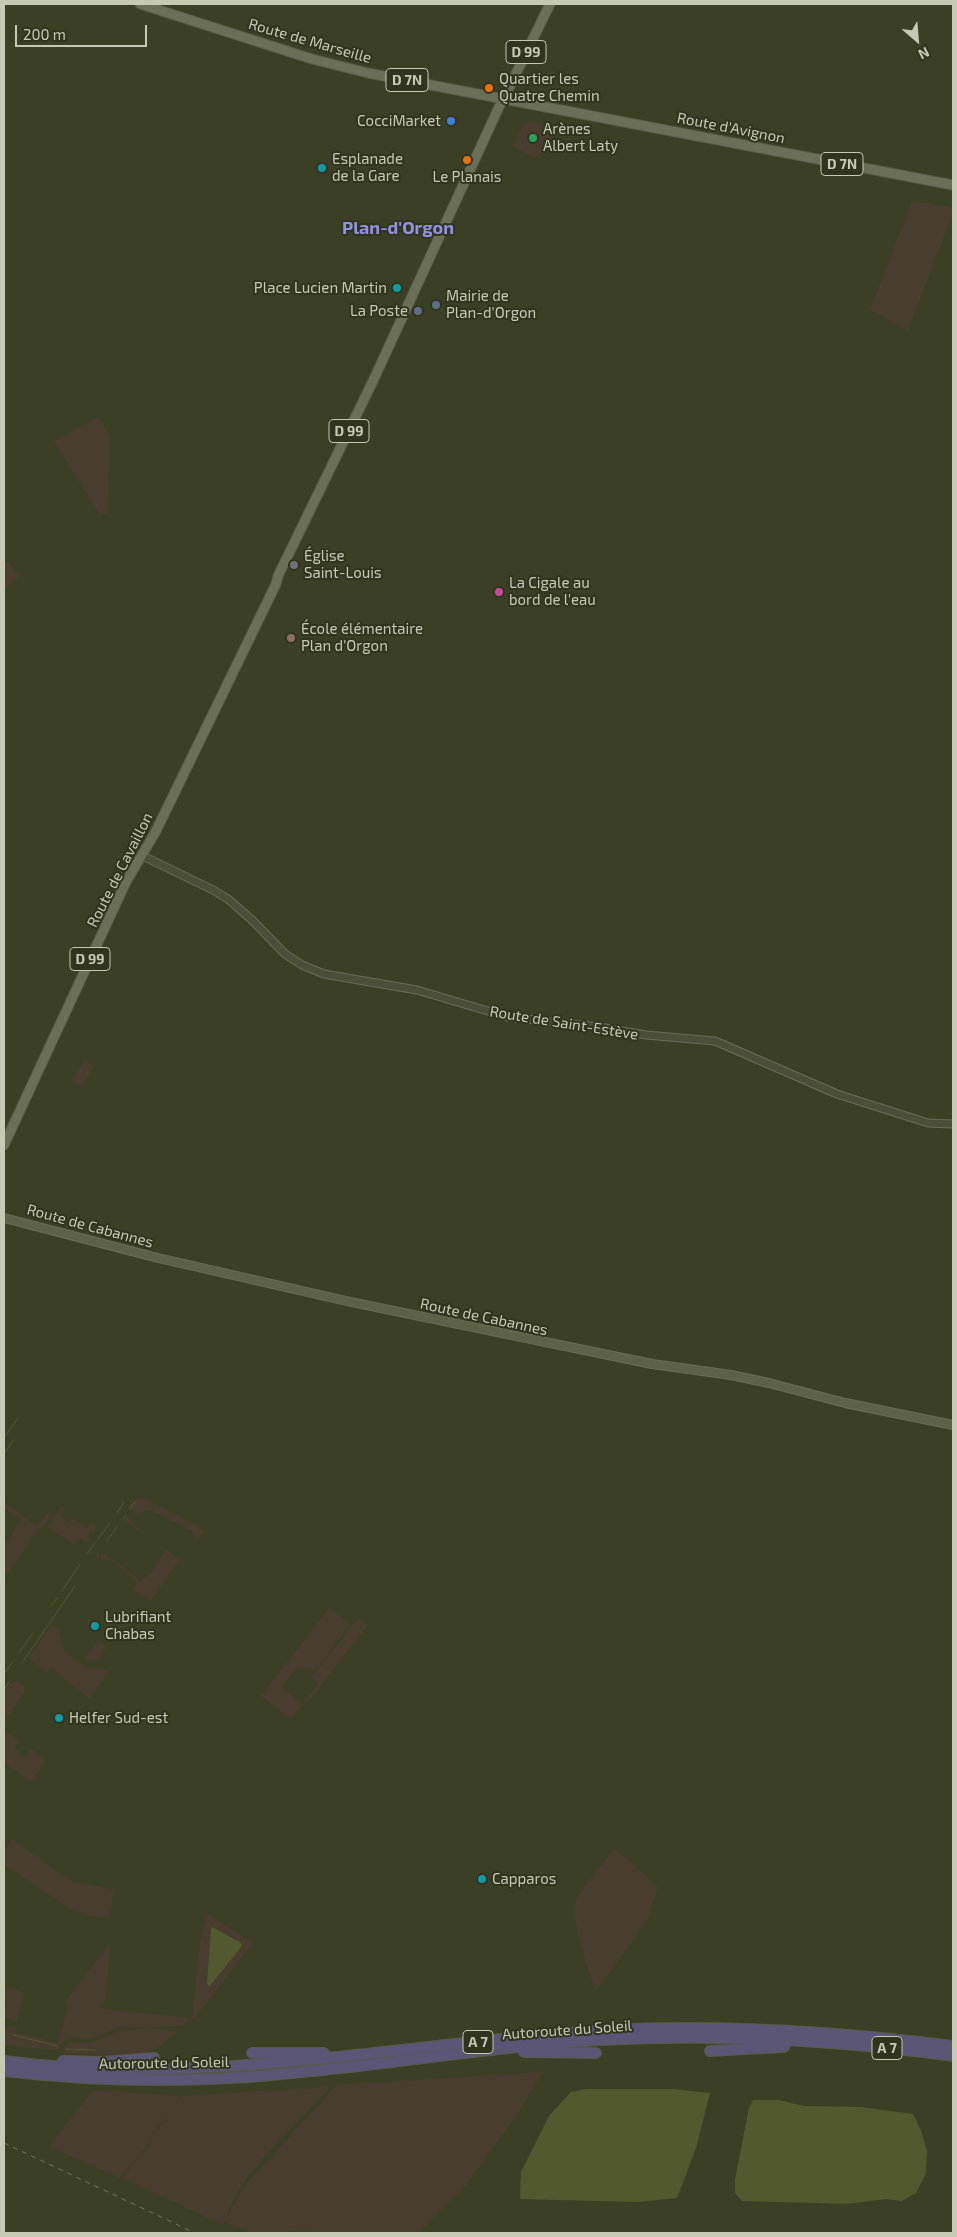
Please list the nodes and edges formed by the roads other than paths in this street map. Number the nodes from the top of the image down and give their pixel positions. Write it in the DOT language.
graph roads {
  1 [pos="140,4"];
  2 [pos="550,4"];
  3 [pos="504,98"];
  4 [pos="953,185"];
  5 [pos="141,855"];
  6 [pos="953,1124"];
  7 [pos="4,1145"];
  8 [pos="4,1219"];
  9 [pos="953,1425"];
  10 [pos="838,2044"];
  11 [pos="953,2046"];
  12 [pos="495,2050"];
  13 [pos="395,2051"];
  14 [pos="710,2051"];
  15 [pos="252,2053"];
  16 [pos="596,2054"];
  17 [pos="4,2056"];
  18 [pos="953,2056"];
  19 [pos="154,2058"];
  20 [pos="4,2061"];
  21 [pos="4,2071"];
  1 -- 3 [label="main road, Route de Marseille / D 7N"];
  2 -- 3 [label="main road, D 99"];
  3 -- 4 [label="main road, Route d'Avignon / D 7N"];
  3 -- 5 [label="main road, Route de Cavaillon / D 99"];
  5 -- 6 [label="street, Route de Saint-Estève"];
  5 -- 7 [label="main road, Route de Cavaillon / D 99"];
  8 -- 9 [label="main road, Route de Cabannes"];
  10 -- 12 [label="highway, Autoroute du Soleil / A 7"];
  10 -- 14 [label="highway"];
  10 -- 18 [label="highway, Autoroute du Soleil / A 7"];
  11 -- 13 [label="highway, Autoroute du Soleil / A 7"];
  12 -- 16 [label="highway"];
  12 -- 21 [label="highway, Autoroute du Soleil / A 7"];
  13 -- 15 [label="highway"];
  13 -- 20 [label="highway, Autoroute du Soleil / A 7"];
  17 -- 19 [label="highway"];
}
